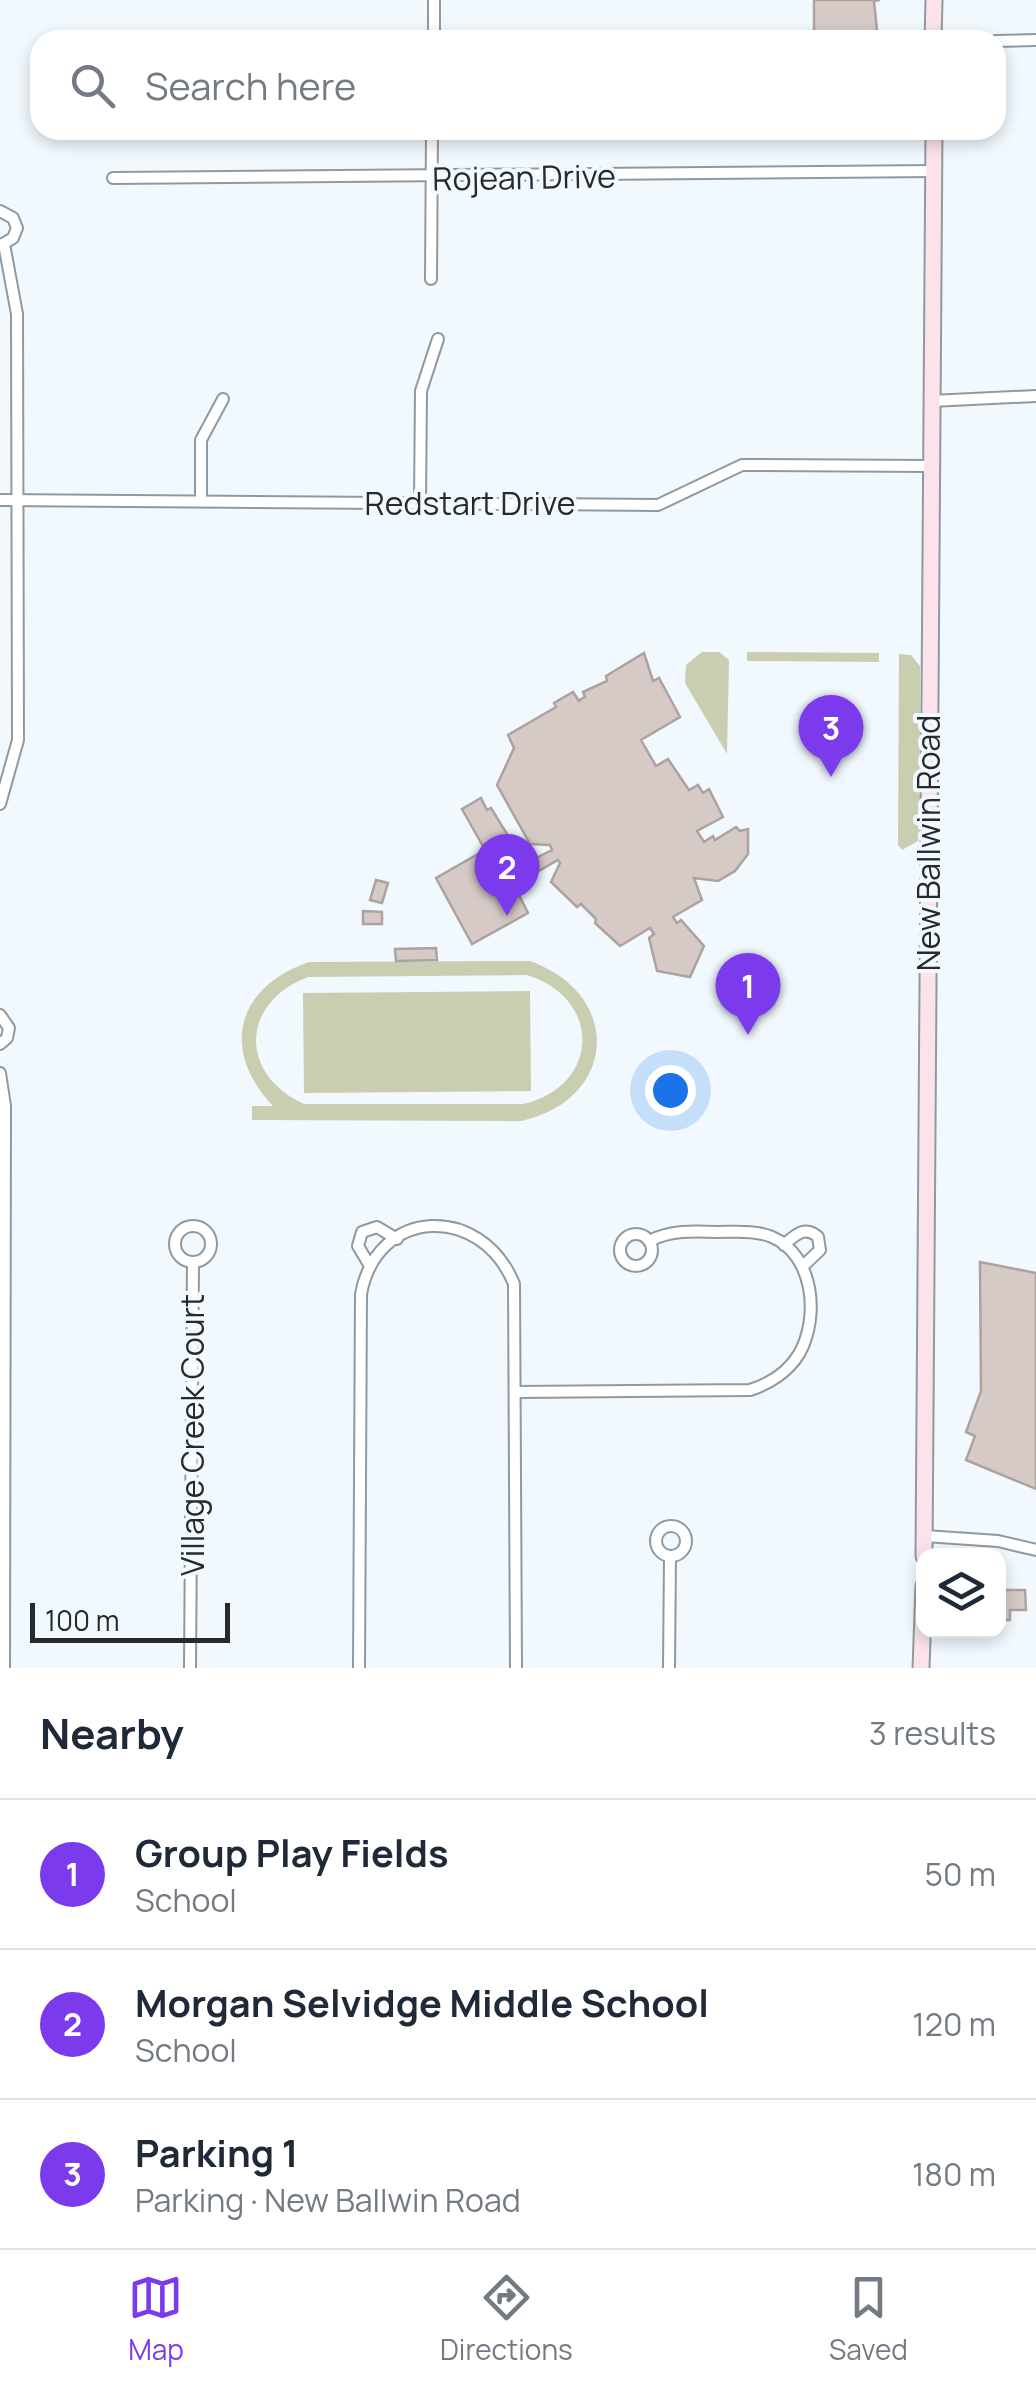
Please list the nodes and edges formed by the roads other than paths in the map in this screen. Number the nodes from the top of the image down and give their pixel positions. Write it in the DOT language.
graph roads {
  1 [pos="434,0"];
  2 [pos="934,0"];
  3 [pos="434,30"];
  4 [pos="933,30"];
  5 [pos="1036,40"];
  6 [pos="1006,41"];
  7 [pos="432,140"];
  8 [pos="934,140"];
  9 [pos="935,171"];
  10 [pos="113,178"];
  11 [pos="432,178"];
  12 [pos="0,211"];
  13 [pos="2,245"];
  14 [pos="431,280"];
  15 [pos="438,339"];
  16 [pos="1036,396"];
  17 [pos="222,399"];
  18 [pos="931,401"];
  19 [pos="930,466"];
  20 [pos="0,500"];
  21 [pos="16,500"];
  22 [pos="202,501"];
  23 [pos="420,502"];
  24 [pos="0,681"];
  25 [pos="15,682"];
  26 [pos="0,804"];
  27 [pos="0,1015"];
  28 [pos="0,1044"];
  29 [pos="0,1073"];
  30 [pos="397,1238"];
  31 [pos="649,1240"];
  32 [pos="784,1245"];
  33 [pos="3,1263"];
  34 [pos="193,1263"];
  35 [pos="370,1266"];
  36 [pos="803,1266"];
  37 [pos="516,1392"];
  38 [pos="2,1464"];
  39 [pos="925,1536"];
  40 [pos="924,1548"];
  41 [pos="1036,1550"];
  42 [pos="670,1556"];
  43 [pos="923,1638"];
  44 [pos="2,1666"];
  45 [pos="190,1668"];
  46 [pos="360,1668"];
  47 [pos="516,1668"];
  48 [pos="669,1668"];
  49 [pos="922,1668"];
  1 -- 3 [label="street"];
  2 -- 4 [label="main road"];
  5 -- 6 [label="street"];
  7 -- 11 [label="street"];
  8 -- 9 [label="main road, New Ballwin Road"];
  9 -- 11 [label="street, Rojean Drive"];
  9 -- 18 [label="main road, New Ballwin Road"];
  10 -- 11 [label="street, Rojean Drive"];
  11 -- 14 [label="street"];
  12 -- 13 [label="street"];
  13 -- 21 [label="street"];
  15 -- 23 [label="street"];
  16 -- 18 [label="street"];
  17 -- 22 [label="street"];
  18 -- 19 [label="main road, New Ballwin Road"];
  19 -- 23 [label="street, Redstart Drive"];
  19 -- 39 [label="main road, New Ballwin Road"];
  20 -- 21 [label="street, Redstart Drive"];
  21 -- 22 [label="street, Redstart Drive"];
  21 -- 25 [label="street"];
  22 -- 23 [label="street, Redstart Drive"];
  24 -- 25 [label="street"];
  25 -- 26 [label="street"];
  27 -- 28 [label="street"];
  29 -- 33 [label="street"];
  30 -- 35 [label="street"];
  30 -- 35 [label="street"];
  30 -- 37 [label="street"];
  31 -- 32 [label="street"];
  32 -- 36 [label="street"];
  32 -- 36 [label="street"];
  33 -- 38 [label="street"];
  34 -- 45 [label="street, Village Creek Court"];
  35 -- 46 [label="street"];
  36 -- 37 [label="street"];
  37 -- 47 [label="street"];
  38 -- 44 [label="street"];
  39 -- 40 [label="main road, New Ballwin Road"];
  39 -- 41 [label="street"];
  42 -- 48 [label="street"];
  43 -- 49 [label="main road"];
}
